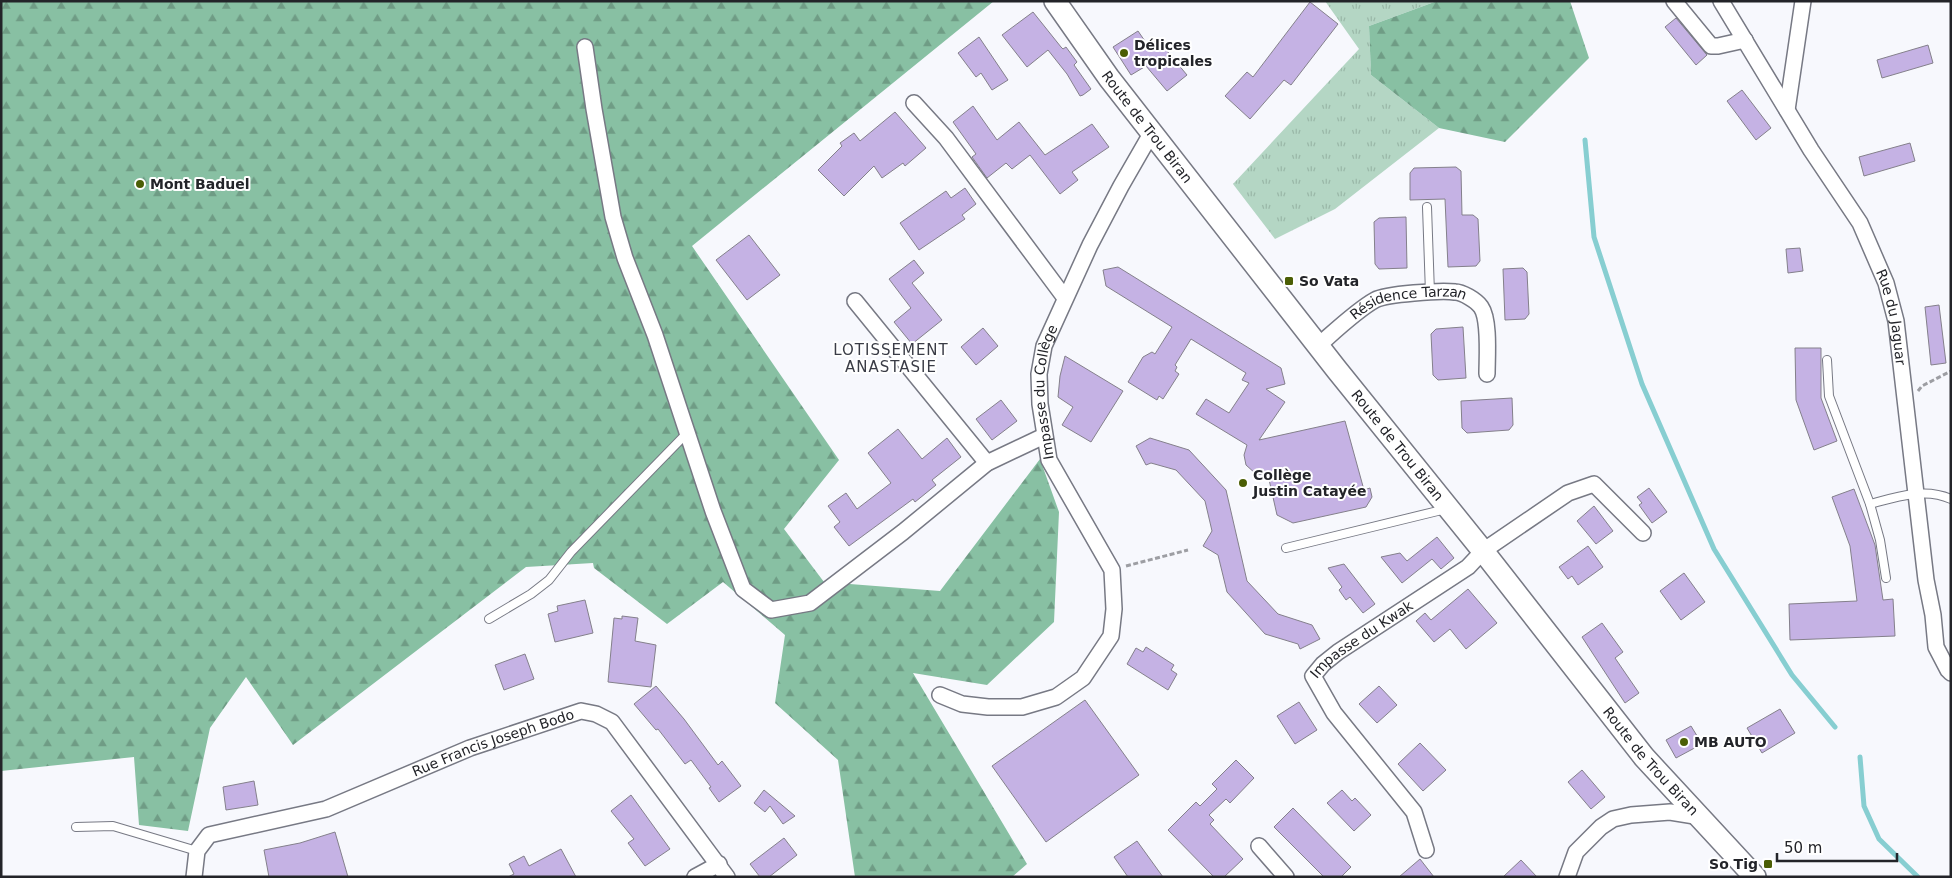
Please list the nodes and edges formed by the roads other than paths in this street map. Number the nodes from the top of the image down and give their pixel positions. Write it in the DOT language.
graph roads {
  1 [pos="1055,1"];
  2 [pos="1674,1"];
  3 [pos="1721,1"];
  4 [pos="1803,1"];
  5 [pos="1745,40"];
  6 [pos="585,47"];
  7 [pos="914,103"];
  8 [pos="1787,110"];
  9 [pos="1152,132"];
  10 [pos="1427,207"];
  11 [pos="1430,293"];
  12 [pos="1065,298"];
  13 [pos="856,301"];
  14 [pos="1319,345"];
  15 [pos="1827,360"];
  16 [pos="1487,374"];
  17 [pos="687,433"];
  18 [pos="1044,436"];
  19 [pos="987,463"];
  20 [pos="1917,493"];
  21 [pos="1951,499"];
  22 [pos="1870,504"];
  23 [pos="1448,509"];
  24 [pos="1642,533"];
  25 [pos="1286,548"];
  26 [pos="1483,551"];
  27 [pos="1886,578"];
  28 [pos="489,619"];
  29 [pos="1951,673"];
  30 [pos="940,695"];
  31 [pos="1701,817"];
  32 [pos="76,826"];
  33 [pos="1259,846"];
  34 [pos="1426,850"];
  35 [pos="197,851"];
  36 [pos="723,870"];
  37 [pos="194,877"];
  38 [pos="695,877"];
  39 [pos="1286,877"];
  40 [pos="1567,877"];
  41 [pos="1754,877"];
  1 -- 9 [label="main road, Route de Trou Biran"];
  2 -- 5 [label="street"];
  3 -- 5 [label="street, Rue du Jaguar"];
  4 -- 8 [label="street"];
  5 -- 8 [label="street, Rue du Jaguar"];
  6 -- 17 [label="street"];
  7 -- 12 [label="street"];
  8 -- 20 [label="street, Rue du Jaguar"];
  9 -- 12 [label="street, Impasse du Collège"];
  9 -- 14 [label="main road, Route de Trou Biran"];
  10 -- 11 [label="lane"];
  11 -- 14 [label="street, Résidence Tarzan"];
  11 -- 16 [label="street, Résidence Tarzan"];
  12 -- 18 [label="street, Impasse du Collège"];
  13 -- 19 [label="street"];
  14 -- 23 [label="main road, Route de Trou Biran"];
  15 -- 22 [label="lane"];
  17 -- 19 [label="street"];
  17 -- 28 [label="lane"];
  18 -- 19 [label="street"];
  18 -- 30 [label="street, Impasse du Collège"];
  20 -- 21 [label="lane"];
  20 -- 22 [label="lane"];
  20 -- 29 [label="street, Rue du Jaguar"];
  22 -- 27 [label="lane"];
  23 -- 25 [label="lane"];
  23 -- 26 [label="main road, Route de Trou Biran"];
  24 -- 26 [label="street"];
  26 -- 31 [label="main road, Route de Trou Biran"];
  26 -- 34 [label="street, Impasse du Kwak"];
  31 -- 40 [label="street"];
  31 -- 41 [label="main road, Route de Trou Biran"];
  32 -- 35 [label="lane"];
  33 -- 39 [label="street"];
  35 -- 36 [label="street, Rue Francis Joseph Bodo"];
  35 -- 37 [label="street"];
  36 -- 38 [label="street"];
}
